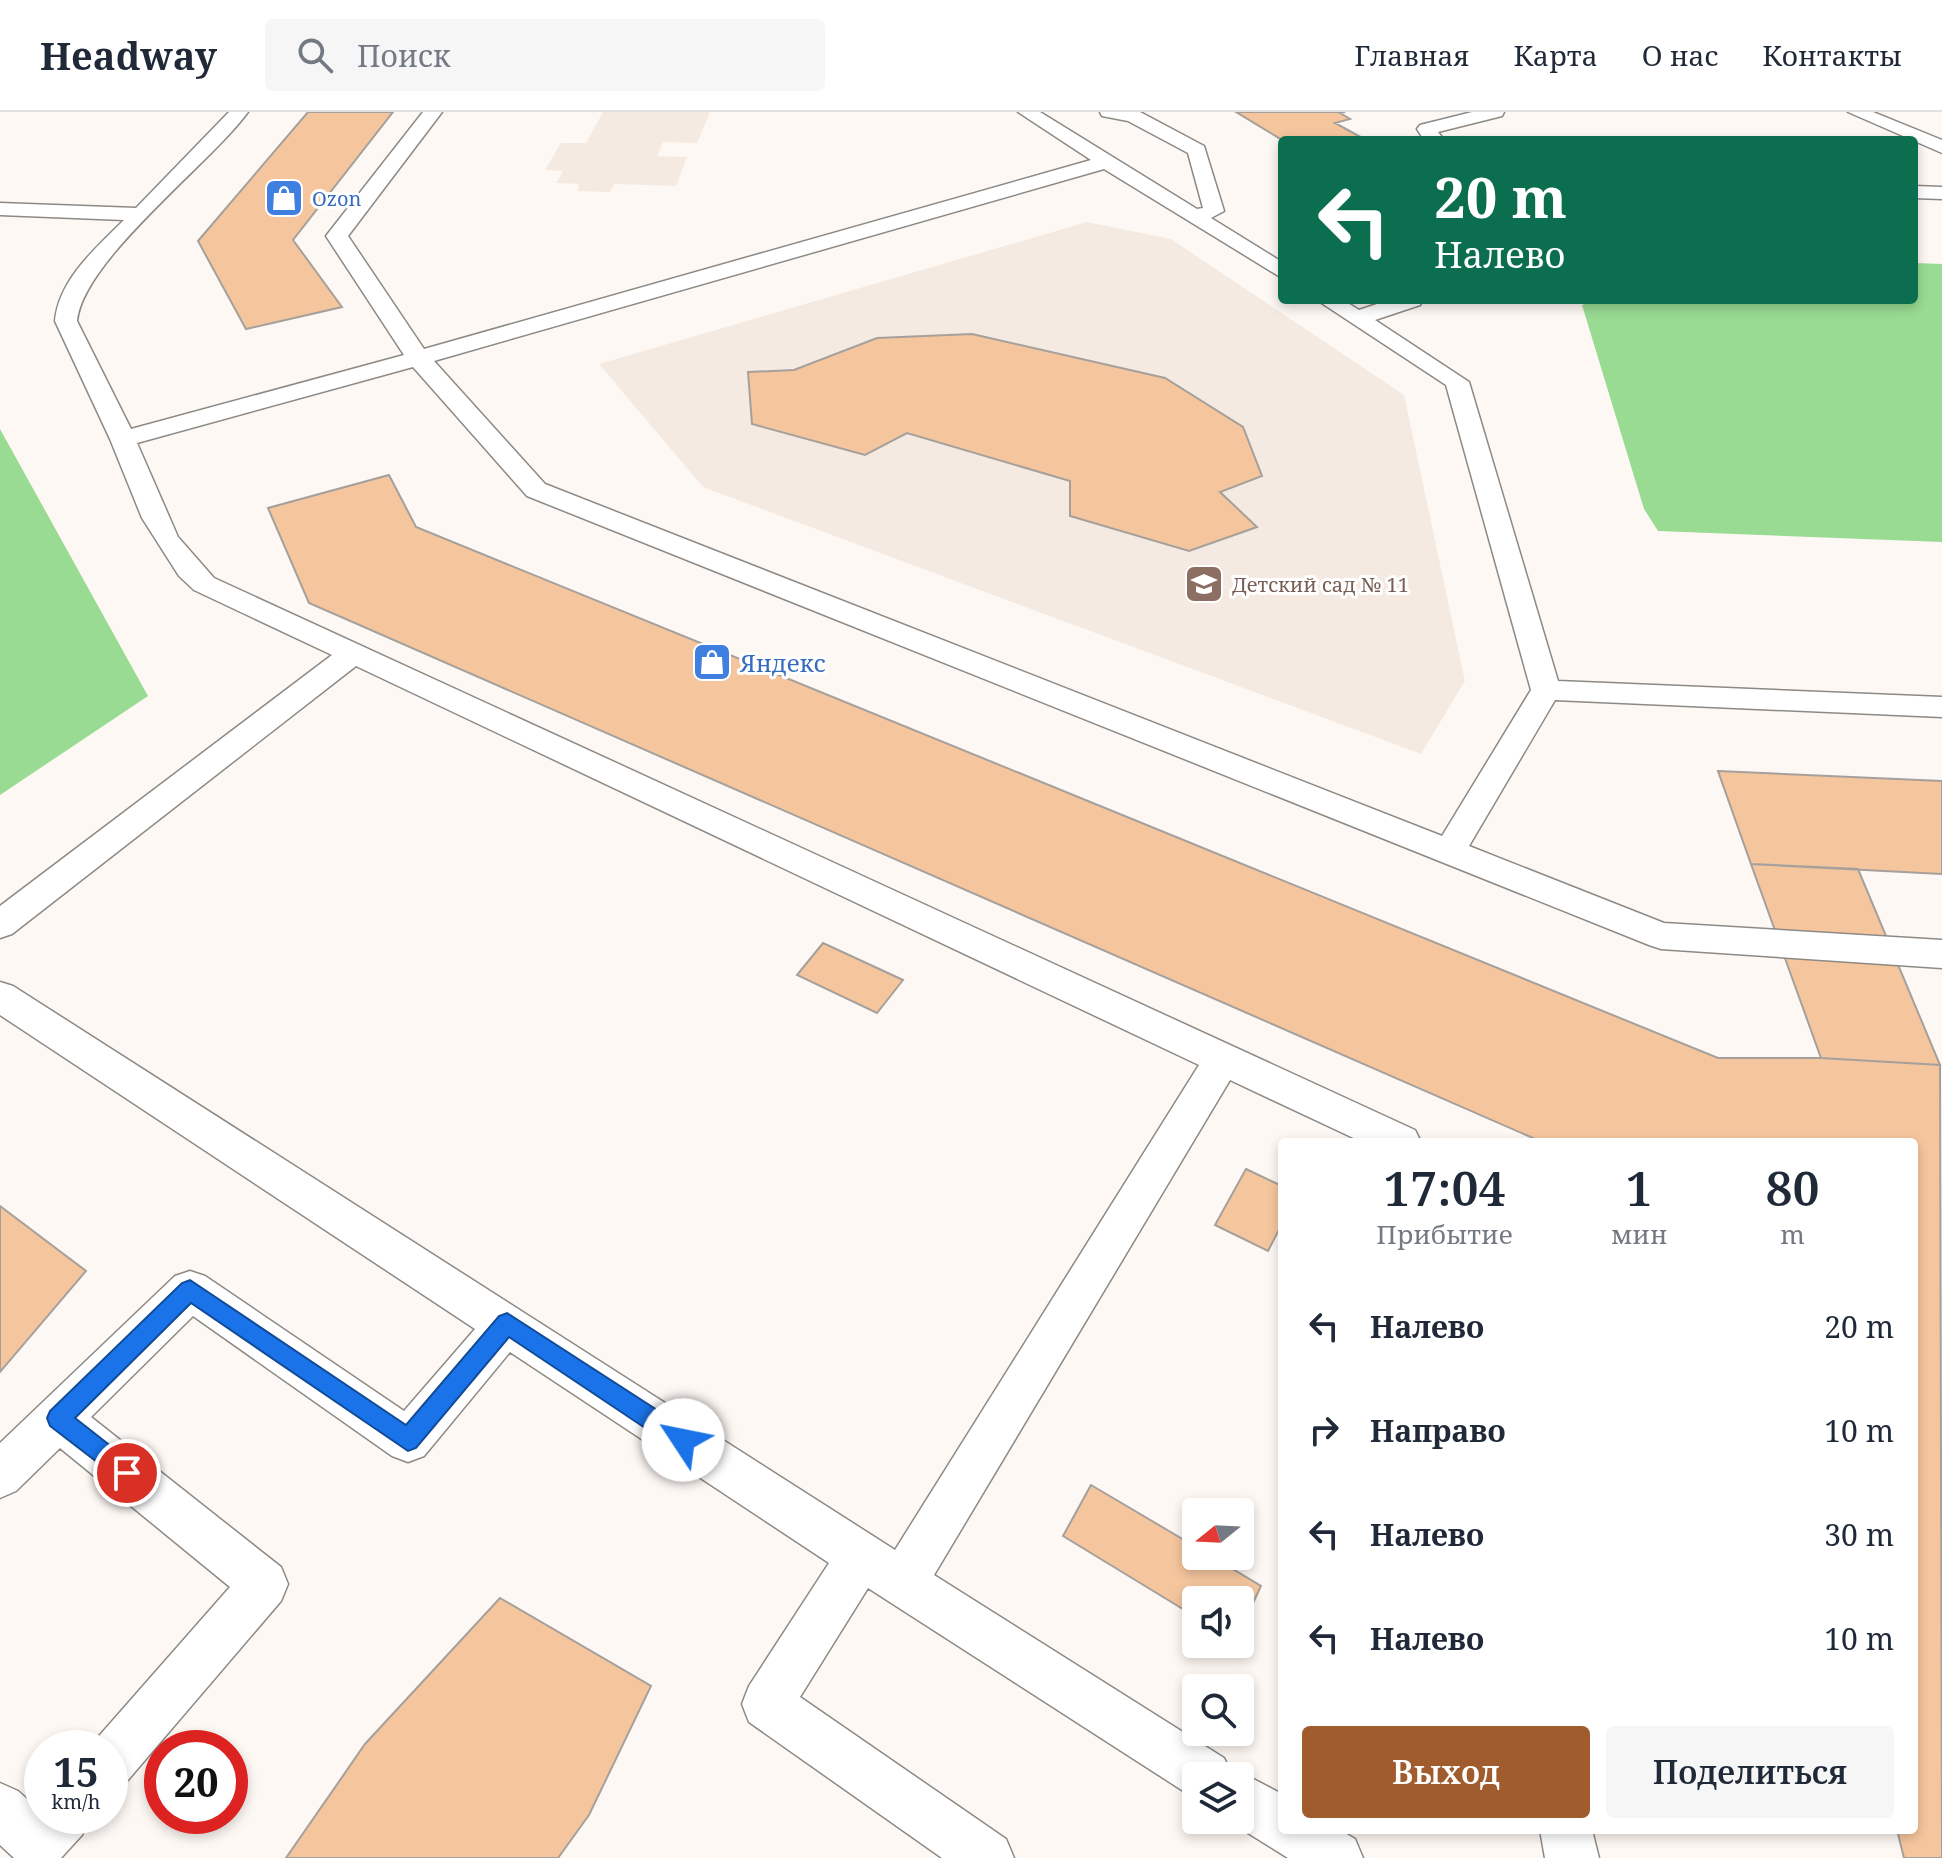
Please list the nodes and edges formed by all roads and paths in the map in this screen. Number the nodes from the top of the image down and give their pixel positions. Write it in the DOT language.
graph roads {
  1 [pos="239,112"];
  2 [pos="433,112"];
  3 [pos="1027,112"];
  4 [pos="1109,112"];
  5 [pos="1495,112"];
  6 [pos="1857,112"];
  7 [pos="1431,136"];
  8 [pos="1915,136"];
  9 [pos="1918,137"];
  10 [pos="1942,147"];
  11 [pos="1106,162"];
  12 [pos="1918,192"];
  13 [pos="1942,193"];
  14 [pos="0,209"];
  15 [pos="141,214"];
  16 [pos="1194,216"];
  17 [pos="1278,268"];
  18 [pos="1334,304"];
  19 [pos="1400,304"];
  20 [pos="1357,318"];
  21 [pos="418,358"];
  22 [pos="123,439"];
  23 [pos="354,653"];
  24 [pos="1546,690"];
  25 [pos="1942,707"];
  26 [pos="1449,852"];
  27 [pos="0,925"];
  28 [pos="1942,954"];
  29 [pos="0,996"];
  30 [pos="1223,1058"];
  31 [pos="1393,1138"];
  32 [pos="507,1323"];
  33 [pos="58,1418"];
  34 [pos="0,1475"];
  35 [pos="860,1558"];
  36 [pos="901,1585"];
  37 [pos="128,1741"];
  38 [pos="1184,1762"];
  39 [pos="1254,1807"];
  40 [pos="0,1809"];
  41 [pos="1278,1822"];
  42 [pos="24,1831"];
  43 [pos="27,1834"];
  44 [pos="47,1834"];
  45 [pos="1298,1834"];
  46 [pos="1567,1834"];
  47 [pos="987,1858"];
  48 [pos="1336,1858"];
  49 [pos="1572,1858"];
  1 -- 15 [label="lane"];
  2 -- 21 [label="lane"];
  3 -- 11 [label="lane"];
  4 -- 16 [label="lane"];
  5 -- 7 [label="lane"];
  6 -- 8 [label="lane"];
  9 -- 10 [label="lane"];
  11 -- 16 [label="lane"];
  11 -- 21 [label="lane"];
  12 -- 13 [label="lane"];
  14 -- 15 [label="lane"];
  15 -- 22 [label="lane"];
  16 -- 17 [label="lane"];
  18 -- 20 [label="lane"];
  19 -- 20 [label="lane"];
  20 -- 24 [label="lane"];
  21 -- 22 [label="lane"];
  21 -- 26 [label="lane"];
  22 -- 23 [label="lane"];
  23 -- 27 [label="lane"];
  23 -- 30 [label="lane"];
  24 -- 25 [label="lane"];
  24 -- 26 [label="lane"];
  26 -- 28 [label="lane"];
  29 -- 32 [label="lane"];
  30 -- 31 [label="lane"];
  30 -- 36 [label="lane"];
  32 -- 33 [label="lane"];
  32 -- 35 [label="lane"];
  33 -- 34 [label="lane"];
  33 -- 37 [label="lane"];
  35 -- 36 [label="lane"];
  35 -- 47 [label="lane"];
  36 -- 38 [label="lane"];
  39 -- 41 [label="lane"];
  40 -- 42 [label="lane"];
  43 -- 44 [label="lane"];
  45 -- 48 [label="lane"];
  46 -- 49 [label="lane"];
}
